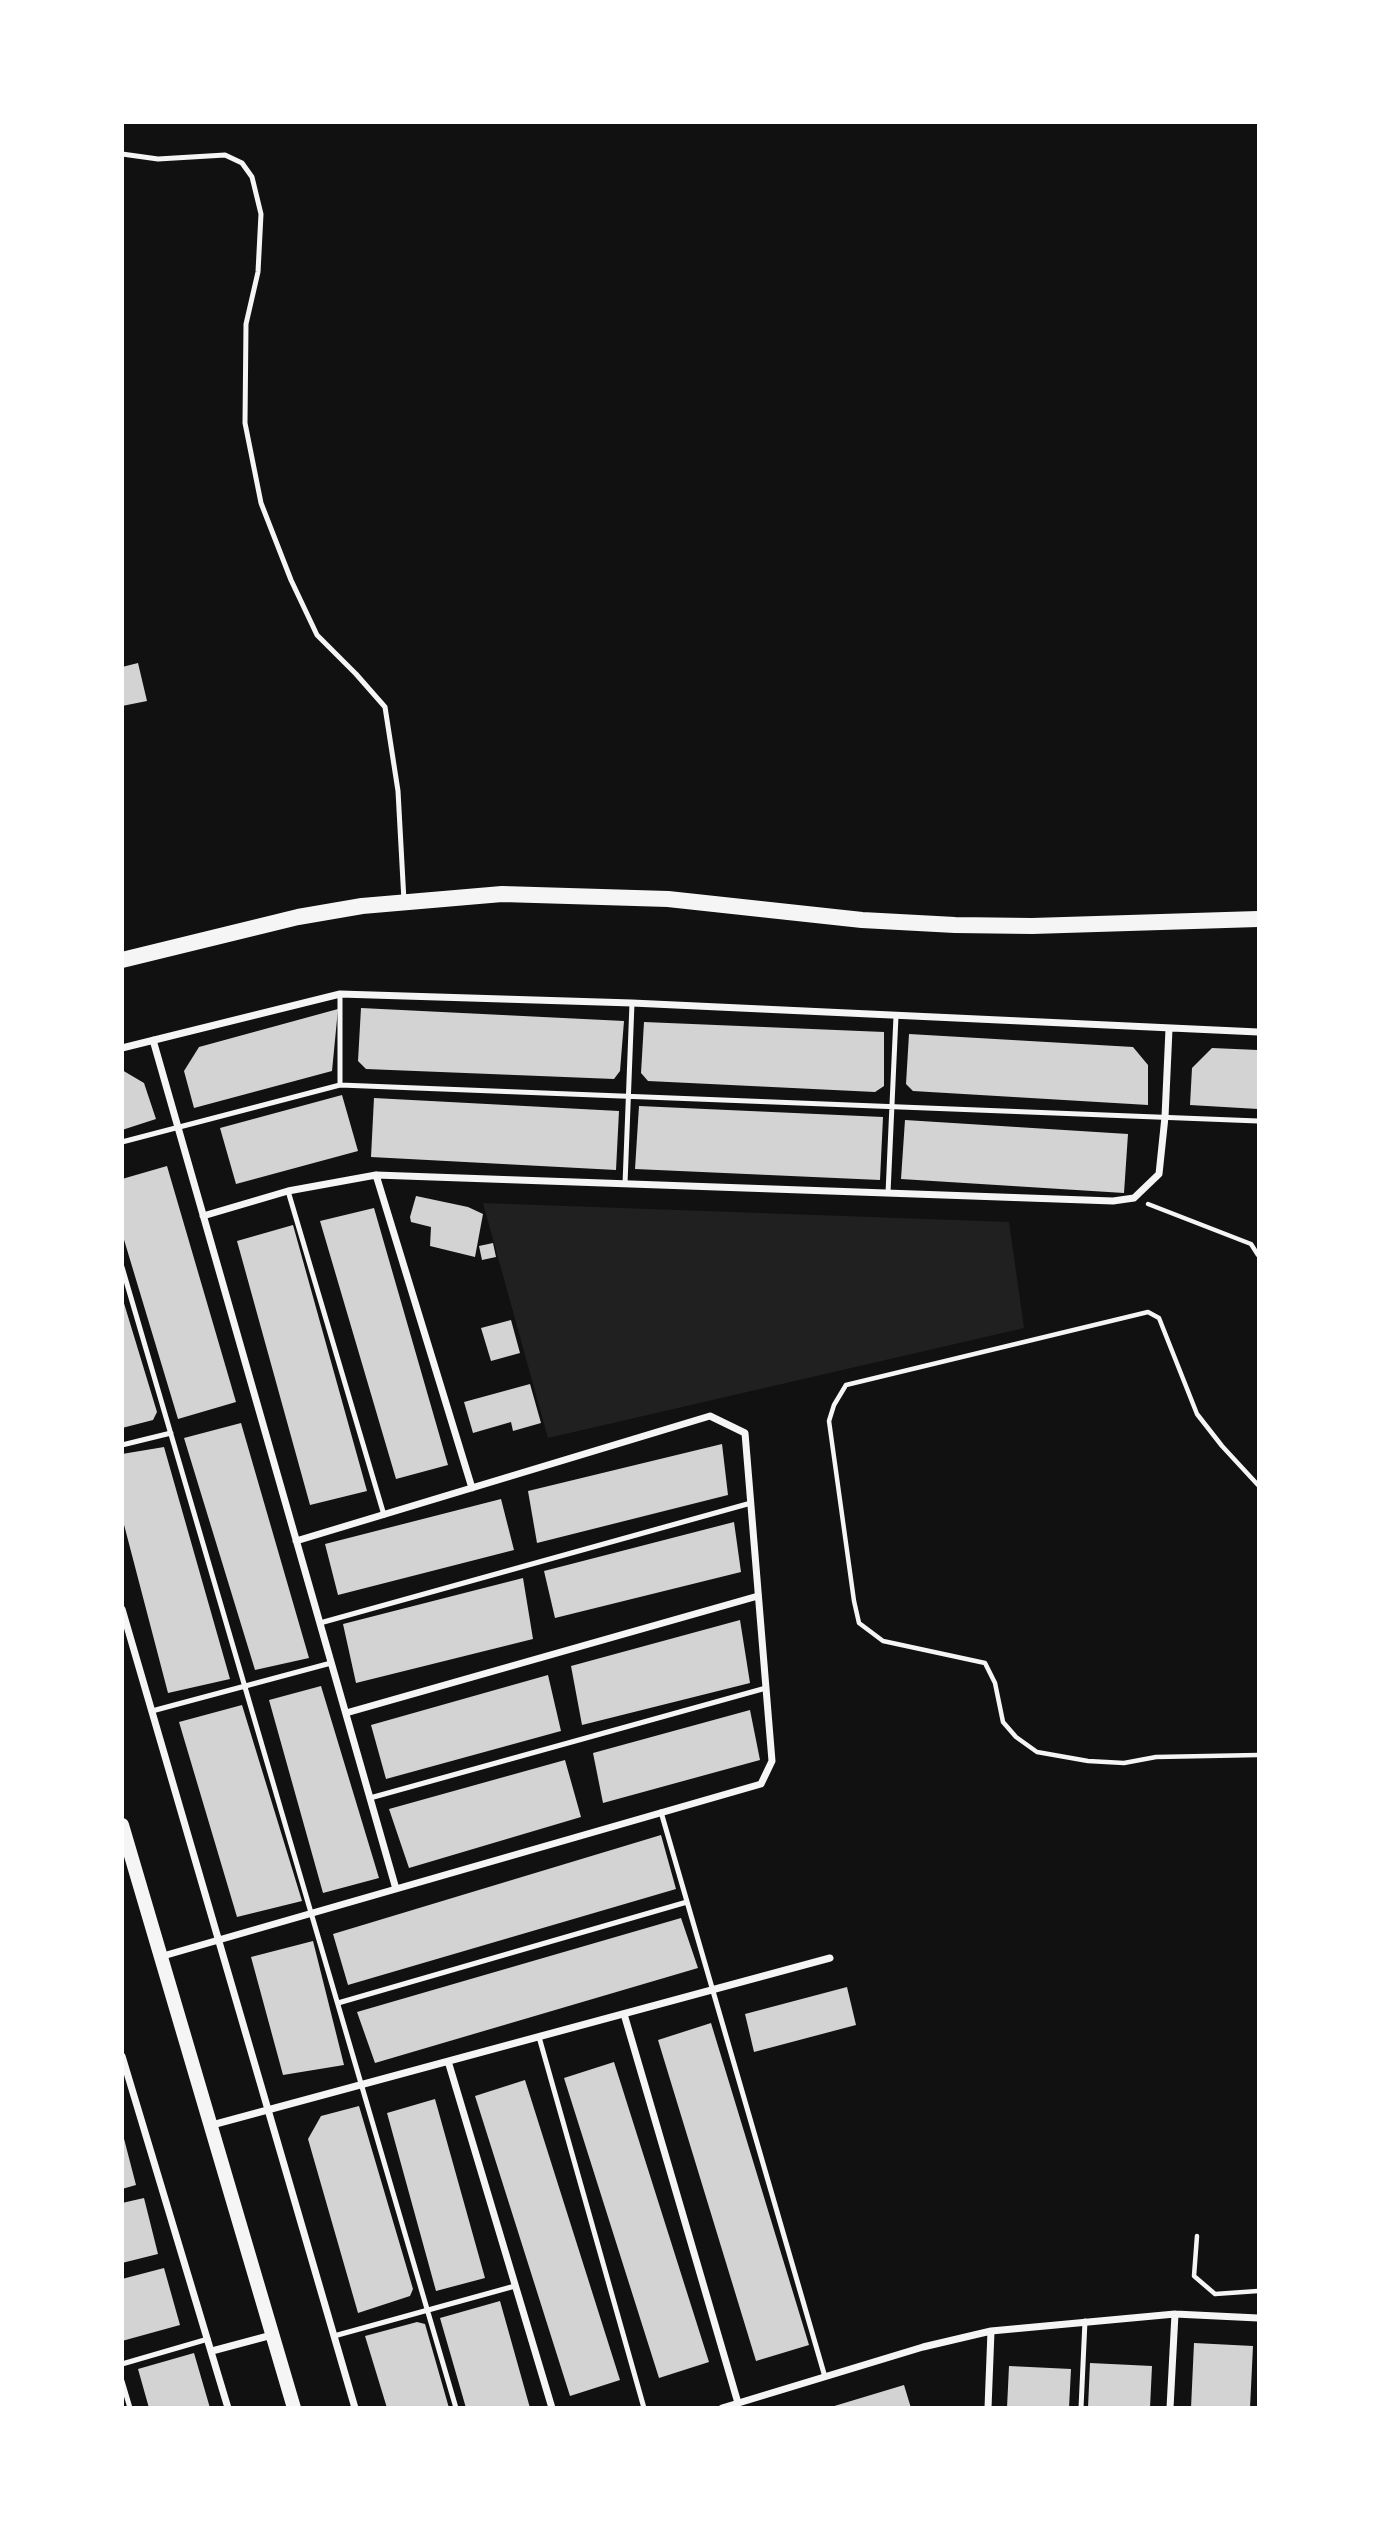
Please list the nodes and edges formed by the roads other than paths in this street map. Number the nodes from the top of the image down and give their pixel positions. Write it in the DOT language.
graph roads {
  1 [pos="122,154"];
  2 [pos="404,901"];
  3 [pos="1258,919"];
  4 [pos="122,960"];
  5 [pos="340,995"];
  6 [pos="632,1003"];
  7 [pos="897,1016"];
  8 [pos="1169,1029"];
  9 [pos="1258,1032"];
  10 [pos="153,1040"];
  11 [pos="122,1048"];
  12 [pos="340,1085"];
  13 [pos="629,1096"];
  14 [pos="892,1107"];
  15 [pos="1166,1117"];
  16 [pos="1258,1121"];
  17 [pos="177,1126"];
  18 [pos="122,1142"];
  19 [pos="376,1175"];
  20 [pos="625,1184"];
  21 [pos="288,1191"];
  22 [pos="888,1193"];
  23 [pos="203,1216"];
  24 [pos="122,1267"];
  25 [pos="171,1433"];
  26 [pos="122,1446"];
  27 [pos="472,1488"];
  28 [pos="751,1503"];
  29 [pos="384,1515"];
  30 [pos="296,1541"];
  31 [pos="758,1596"];
  32 [pos="122,1609"];
  33 [pos="320,1623"];
  34 [pos="331,1663"];
  35 [pos="245,1686"];
  36 [pos="766,1688"];
  37 [pos="152,1711"];
  38 [pos="346,1713"];
  39 [pos="370,1798"];
  40 [pos="661,1812"];
  41 [pos="122,1825"];
  42 [pos="396,1889"];
  43 [pos="687,1902"];
  44 [pos="312,1913"];
  45 [pos="220,1939"];
  46 [pos="163,1956"];
  47 [pos="830,1958"];
  48 [pos="713,1990"];
  49 [pos="338,2003"];
  50 [pos="624,2014"];
  51 [pos="540,2037"];
  52 [pos="122,2056"];
  53 [pos="448,2061"];
  54 [pos="362,2085"];
  55 [pos="269,2109"];
  56 [pos="212,2125"];
  57 [pos="515,2286"];
  58 [pos="428,2310"];
  59 [pos="1175,2314"];
  60 [pos="1258,2318"];
  61 [pos="1085,2322"];
  62 [pos="992,2331"];
  63 [pos="273,2335"];
  64 [pos="334,2336"];
  65 [pos="208,2339"];
  66 [pos="212,2351"];
  67 [pos="122,2364"];
  68 [pos="825,2377"];
  69 [pos="122,2381"];
  70 [pos="738,2403"];
  71 [pos="130,2407"];
  72 [pos="228,2407"];
  73 [pos="294,2407"];
  74 [pos="355,2407"];
  75 [pos="456,2407"];
  76 [pos="552,2407"];
  77 [pos="644,2407"];
  78 [pos="722,2407"];
  79 [pos="988,2407"];
  80 [pos="1081,2407"];
  81 [pos="1170,2407"];
  1 -- 2 [label="lane"];
  2 -- 3 [label="main road"];
  2 -- 4 [label="main road"];
  5 -- 6 [label="street"];
  5 -- 10 [label="street"];
  5 -- 12 [label="lane"];
  6 -- 7 [label="street"];
  6 -- 13 [label="lane"];
  7 -- 8 [label="street"];
  7 -- 14 [label="lane"];
  8 -- 9 [label="street"];
  8 -- 15 [label="street"];
  10 -- 11 [label="street"];
  10 -- 17 [label="street"];
  12 -- 13 [label="lane"];
  12 -- 17 [label="lane"];
  13 -- 14 [label="lane"];
  13 -- 20 [label="lane"];
  14 -- 15 [label="lane"];
  14 -- 22 [label="lane"];
  15 -- 16 [label="lane"];
  15 -- 22 [label="street"];
  17 -- 18 [label="lane"];
  17 -- 23 [label="street"];
  19 -- 20 [label="street"];
  19 -- 21 [label="street"];
  19 -- 27 [label="street"];
  20 -- 22 [label="street"];
  21 -- 23 [label="street"];
  21 -- 29 [label="lane"];
  23 -- 30 [label="street"];
  24 -- 25 [label="lane"];
  25 -- 26 [label="lane"];
  25 -- 35 [label="lane"];
  27 -- 28 [label="street"];
  27 -- 29 [label="street"];
  28 -- 31 [label="street"];
  28 -- 33 [label="lane"];
  29 -- 30 [label="street"];
  30 -- 33 [label="street"];
  31 -- 36 [label="street"];
  31 -- 38 [label="street"];
  32 -- 37 [label="street"];
  33 -- 34 [label="street"];
  34 -- 35 [label="lane"];
  34 -- 38 [label="street"];
  35 -- 37 [label="lane"];
  35 -- 44 [label="lane"];
  36 -- 39 [label="lane"];
  36 -- 40 [label="street"];
  37 -- 45 [label="street"];
  38 -- 39 [label="street"];
  39 -- 42 [label="street"];
  40 -- 42 [label="street"];
  40 -- 43 [label="lane"];
  41 -- 46 [label="main road"];
  42 -- 44 [label="street"];
  43 -- 48 [label="lane"];
  43 -- 49 [label="lane"];
  44 -- 45 [label="street"];
  44 -- 49 [label="lane"];
  45 -- 46 [label="street"];
  45 -- 55 [label="street"];
  46 -- 56 [label="main road"];
  47 -- 48 [label="street"];
  48 -- 50 [label="street"];
  48 -- 68 [label="lane"];
  49 -- 54 [label="lane"];
  50 -- 51 [label="street"];
  50 -- 70 [label="street"];
  51 -- 53 [label="street"];
  51 -- 77 [label="lane"];
  52 -- 65 [label="street"];
  53 -- 54 [label="street"];
  53 -- 57 [label="street"];
  54 -- 55 [label="street"];
  54 -- 58 [label="lane"];
  55 -- 56 [label="street"];
  55 -- 64 [label="street"];
  56 -- 63 [label="main road"];
  57 -- 58 [label="lane"];
  57 -- 76 [label="street"];
  58 -- 64 [label="lane"];
  58 -- 75 [label="lane"];
  59 -- 60 [label="street"];
  59 -- 61 [label="street"];
  59 -- 81 [label="street"];
  61 -- 62 [label="street"];
  61 -- 80 [label="lane"];
  62 -- 68 [label="street"];
  62 -- 79 [label="street"];
  63 -- 66 [label="street"];
  63 -- 73 [label="main road"];
  64 -- 74 [label="street"];
  65 -- 66 [label="street"];
  65 -- 67 [label="lane"];
  66 -- 72 [label="street"];
  68 -- 70 [label="street"];
  69 -- 71 [label="lane"];
  70 -- 78 [label="street"];
}
